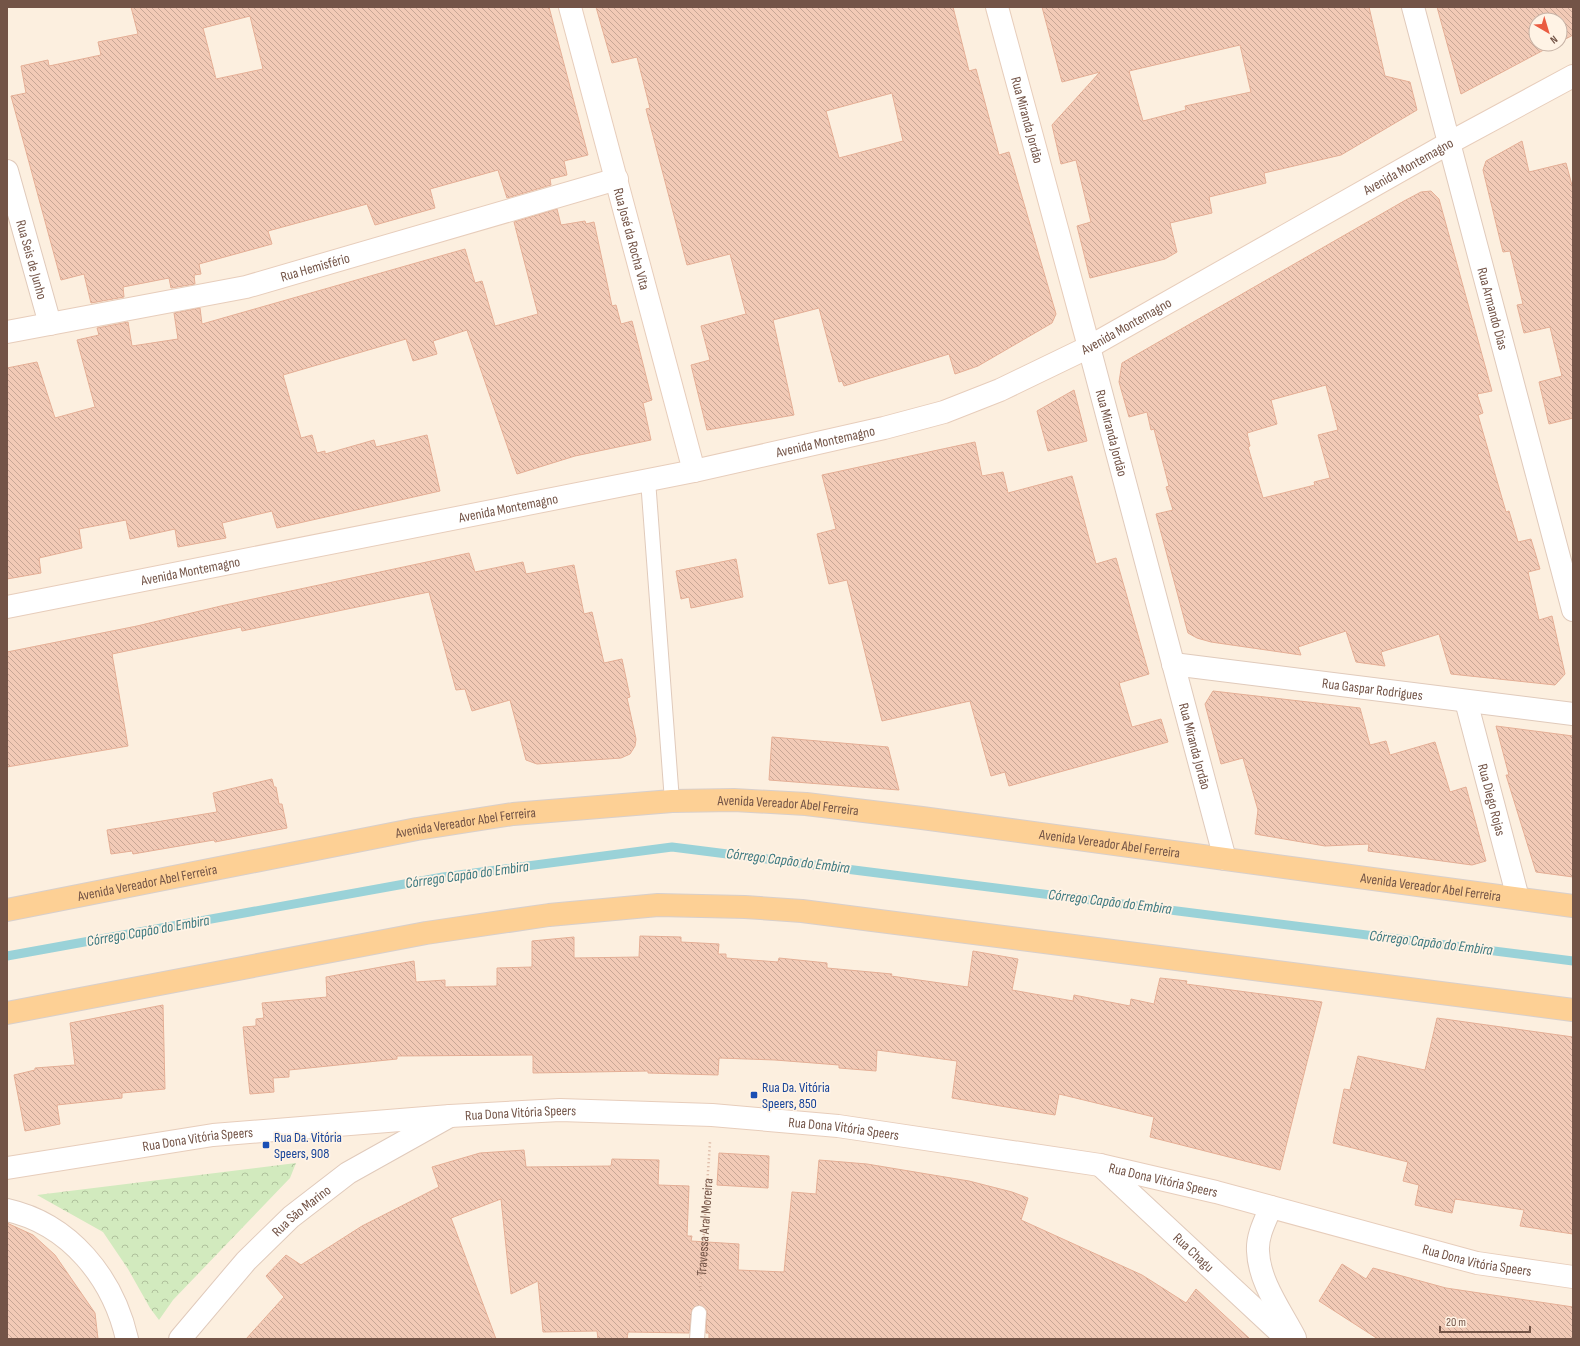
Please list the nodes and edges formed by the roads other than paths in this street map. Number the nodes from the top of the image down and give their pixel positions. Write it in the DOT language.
graph roads {
  1 [pos="570,7"];
  2 [pos="997,7"];
  3 [pos="1413,7"];
  4 [pos="1573,76"];
  5 [pos="1449,143"];
  6 [pos="617,178"];
  7 [pos="8,182"];
  8 [pos="50,324"];
  9 [pos="7,332"];
  10 [pos="1089,347"];
  11 [pos="694,471"];
  12 [pos="648,480"];
  13 [pos="7,607"];
  14 [pos="1573,610"];
  15 [pos="1173,664"];
  16 [pos="1466,701"];
  17 [pos="1573,714"];
  18 [pos="672,801"];
  19 [pos="1225,859"];
  20 [pos="1518,898"];
  21 [pos="1573,906"];
  22 [pos="7,910"];
  23 [pos="1573,1010"];
  24 [pos="7,1013"];
  25 [pos="450,1116"];
  26 [pos="1100,1165"];
  27 [pos="7,1168"];
  28 [pos="1271,1207"];
  29 [pos="7,1210"];
  30 [pos="1573,1277"];
  31 [pos="699,1313"];
  32 [pos="127,1339"];
  33 [pos="180,1339"];
  34 [pos="697,1339"];
  35 [pos="1287,1339"];
  36 [pos="1295,1339"];
  1 -- 6 [label="street, Rua José da Rocha Vita"];
  2 -- 10 [label="street, Rua Miranda Jordão"];
  3 -- 5 [label="street, Rua Armando Dias"];
  4 -- 5 [label="street, Avenida Montemagno"];
  5 -- 10 [label="street, Avenida Montemagno"];
  5 -- 14 [label="street, Rua Armando Dias"];
  6 -- 8 [label="street, Rua Hemisfério"];
  6 -- 11 [label="street, Rua José da Rocha Vita"];
  7 -- 8 [label="street, Rua Seis de Junho"];
  8 -- 9 [label="street, Rua Hemisfério"];
  10 -- 11 [label="street, Avenida Montemagno"];
  10 -- 15 [label="street, Rua Miranda Jordão"];
  11 -- 12 [label="street, Avenida Montemagno"];
  12 -- 13 [label="street, Avenida Montemagno"];
  12 -- 18 [label="lane"];
  15 -- 16 [label="street, Rua Gaspar Rodrigues"];
  15 -- 19 [label="street, Rua Miranda Jordão"];
  16 -- 17 [label="street, Rua Gaspar Rodrigues"];
  16 -- 20 [label="street, Rua Diego Rojas"];
  18 -- 19 [label="main road, Avenida Vereador Abel Ferreira"];
  18 -- 22 [label="main road, Avenida Vereador Abel Ferreira"];
  19 -- 20 [label="main road, Avenida Vereador Abel Ferreira"];
  20 -- 21 [label="main road, Avenida Vereador Abel Ferreira"];
  23 -- 24 [label="main road"];
  25 -- 26 [label="street, Rua Dona Vitória Speers"];
  25 -- 27 [label="street, Rua Dona Vitória Speers"];
  25 -- 33 [label="street, Rua São Marino"];
  26 -- 28 [label="street, Rua Dona Vitória Speers"];
  26 -- 35 [label="street, Rua Chagu"];
  28 -- 30 [label="street, Rua Dona Vitória Speers"];
  28 -- 36 [label="street"];
  29 -- 32 [label="street"];
  31 -- 34 [label="lane"];
}
